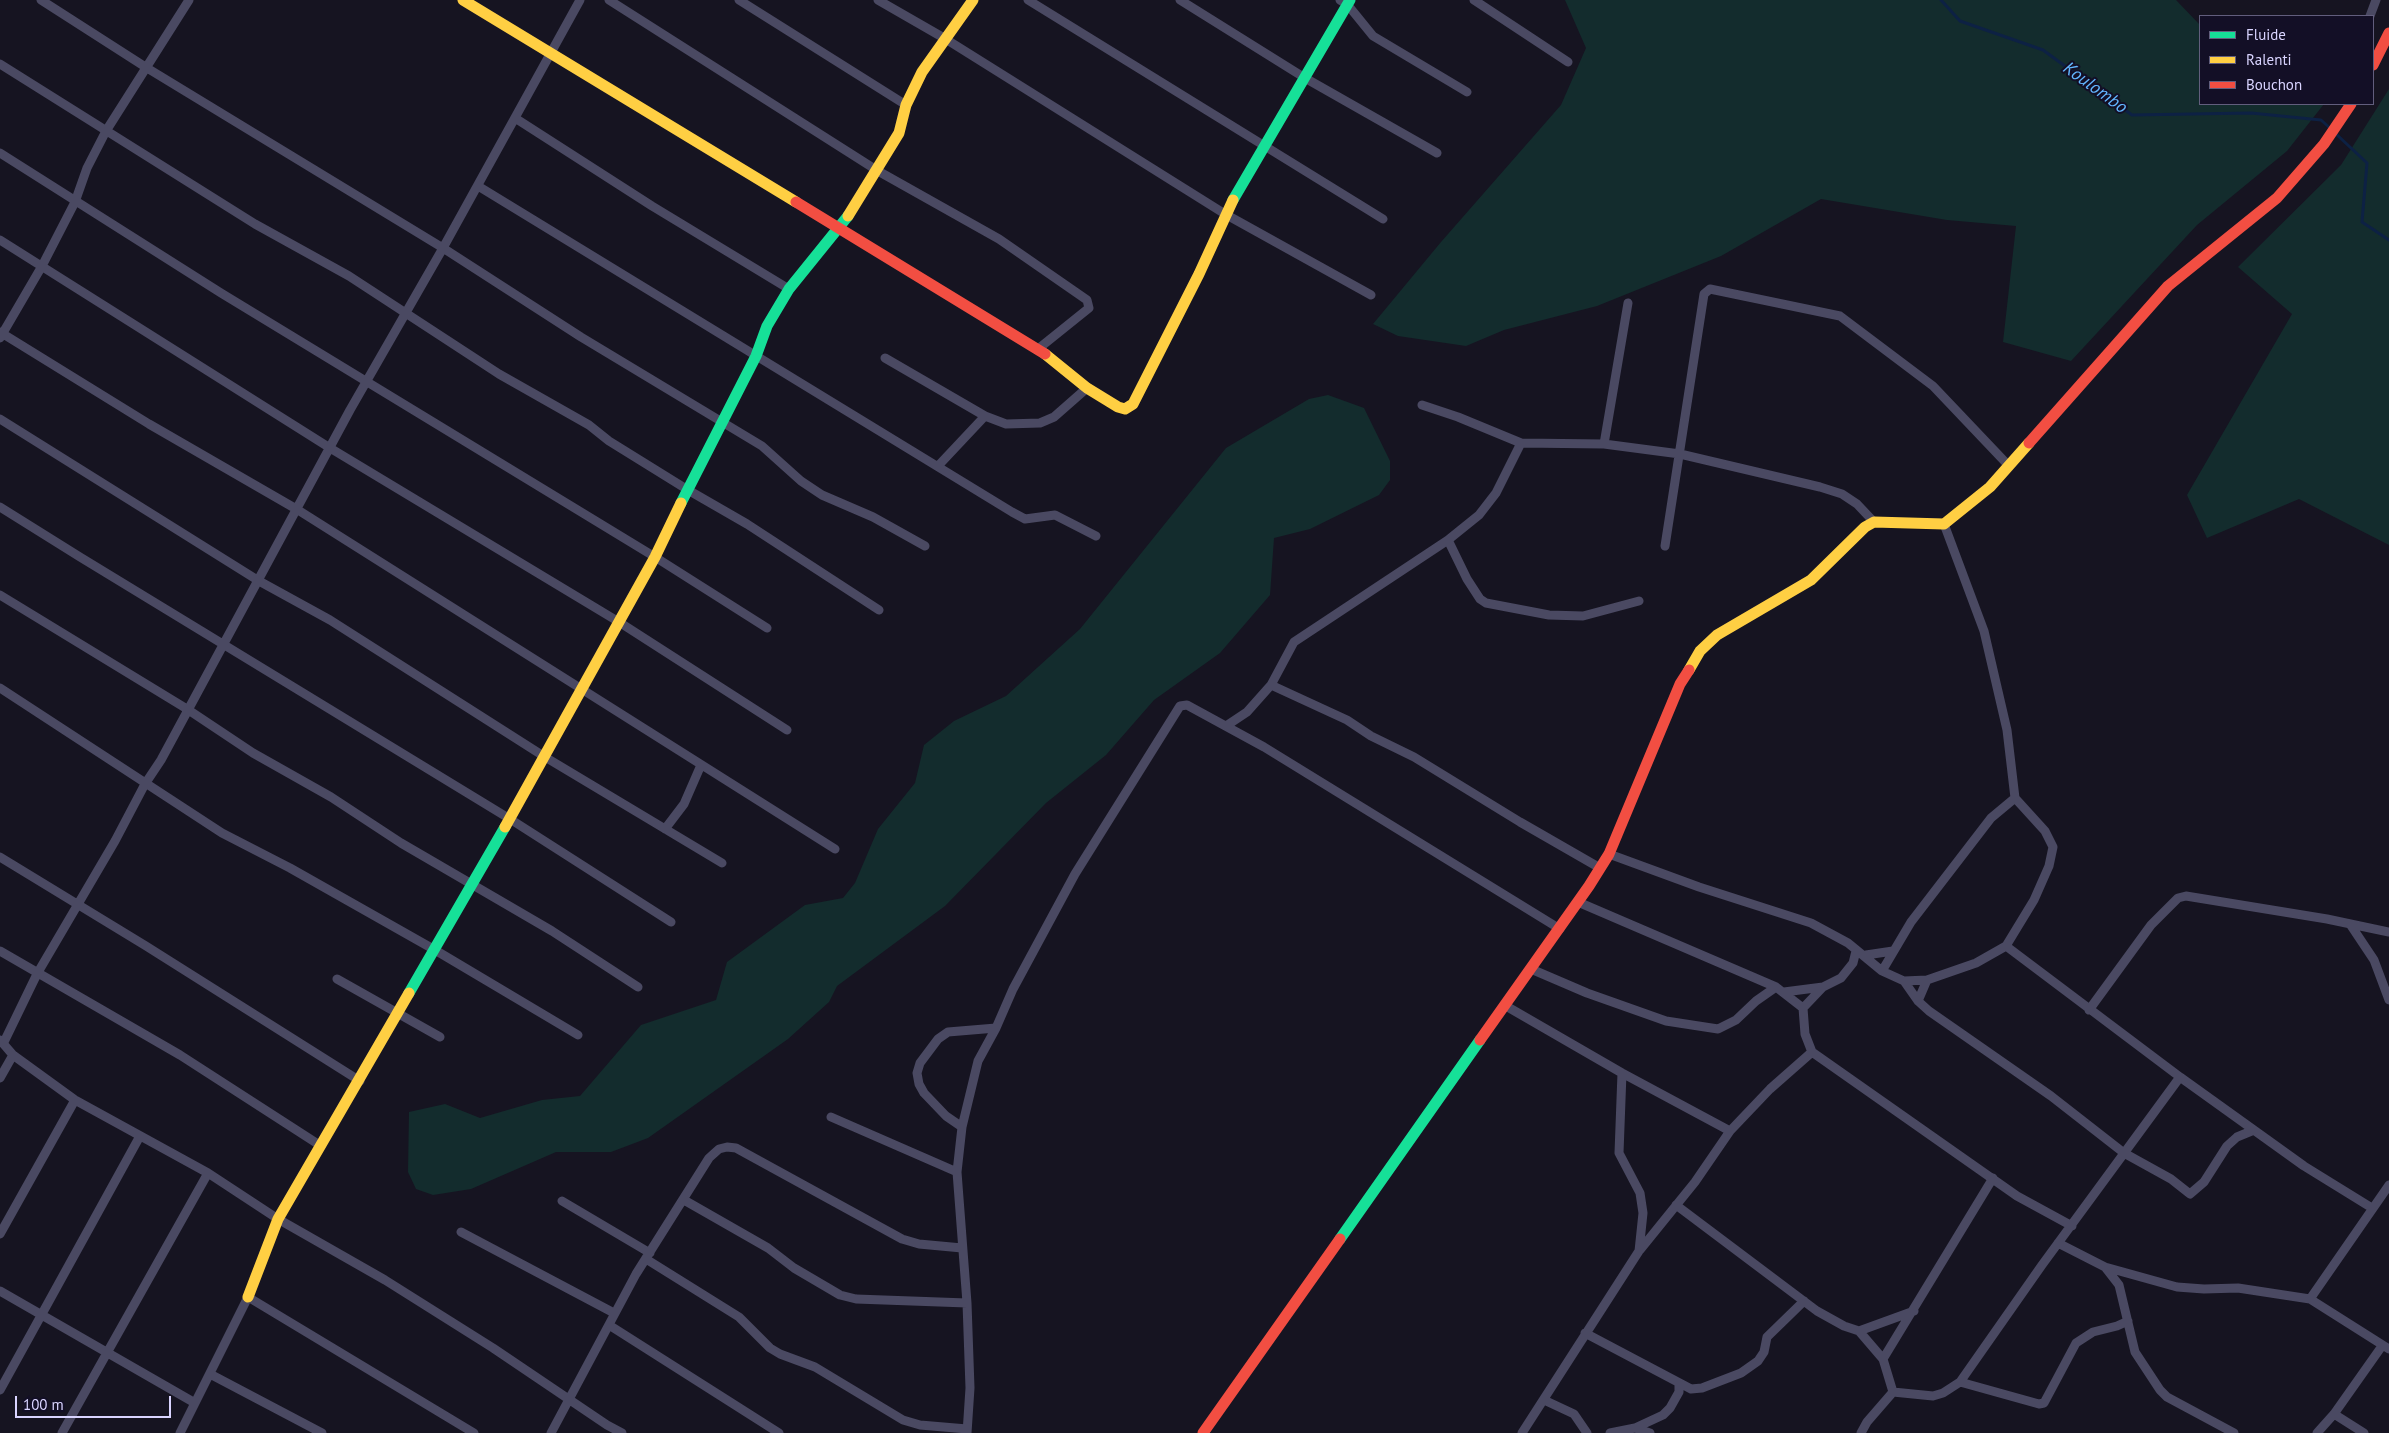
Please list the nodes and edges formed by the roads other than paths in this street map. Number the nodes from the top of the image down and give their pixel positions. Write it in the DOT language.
graph roads {
  1 [pos="41,0"];
  2 [pos="463,0"];
  3 [pos="580,0"];
  4 [pos="609,0"];
  5 [pos="739,0"];
  6 [pos="878,0"];
  7 [pos="973,0"];
  8 [pos="1028,0"];
  9 [pos="1180,0"];
  10 [pos="1474,0"];
  11 [pos="2376,0"];
  12 [pos="187,1"];
  13 [pos="1346,1"];
  14 [pos="2370,15"];
  15 [pos="2389,33"];
  16 [pos="944,38"];
  17 [pos="551,53"];
  18 [pos="1568,62"];
  19 [pos="2374,63"];
  20 [pos="0,64"];
  21 [pos="147,68"];
  22 [pos="1305,78"];
  23 [pos="1467,92"];
  24 [pos="2350,105"];
  25 [pos="906,106"];
  26 [pos="515,118"];
  27 [pos="106,131"];
  28 [pos="1264,145"];
  29 [pos="0,153"];
  30 [pos="1437,153"];
  31 [pos="878,171"];
  32 [pos="478,186"];
  33 [pos="75,202"];
  34 [pos="1225,214"];
  35 [pos="1383,219"];
  36 [pos="840,229"];
  37 [pos="0,240"];
  38 [pos="443,248"];
  39 [pos="42,266"];
  40 [pos="789,289"];
  41 [pos="1370,295"];
  42 [pos="1628,303"];
  43 [pos="404,313"];
  44 [pos="1,334"];
  45 [pos="1038,350"];
  46 [pos="756,356"];
  47 [pos="885,358"];
  48 [pos="367,381"];
  49 [pos="1088,388"];
  50 [pos="1422,405"];
  51 [pos="985,416"];
  52 [pos="0,420"];
  53 [pos="722,422"];
  54 [pos="1522,443"];
  55 [pos="1604,444"];
  56 [pos="330,448"];
  57 [pos="1680,454"];
  58 [pos="938,466"];
  59 [pos="2009,466"];
  60 [pos="688,490"];
  61 [pos="0,507"];
  62 [pos="298,510"];
  63 [pos="1874,522"];
  64 [pos="1944,524"];
  65 [pos="1096,536"];
  66 [pos="1448,540"];
  67 [pos="926,546"];
  68 [pos="1665,546"];
  69 [pos="655,557"];
  70 [pos="258,580"];
  71 [pos="0,595"];
  72 [pos="1639,601"];
  73 [pos="879,610"];
  74 [pos="619,622"];
  75 [pos="767,628"];
  76 [pos="223,644"];
  77 [pos="1271,685"];
  78 [pos="0,688"];
  79 [pos="582,690"];
  80 [pos="188,709"];
  81 [pos="1226,726"];
  82 [pos="787,730"];
  83 [pos="545,756"];
  84 [pos="701,765"];
  85 [pos="145,784"];
  86 [pos="2015,798"];
  87 [pos="510,819"];
  88 [pos="665,829"];
  89 [pos="835,849"];
  90 [pos="1609,854"];
  91 [pos="0,858"];
  92 [pos="722,863"];
  93 [pos="1600,868"];
  94 [pos="473,884"];
  95 [pos="1578,902"];
  96 [pos="77,906"];
  97 [pos="671,922"];
  98 [pos="2350,924"];
  99 [pos="1560,929"];
  100 [pos="2389,932"];
  101 [pos="2006,946"];
  102 [pos="435,950"];
  103 [pos="0,951"];
  104 [pos="1856,951"];
  105 [pos="1893,951"];
  106 [pos="1866,956"];
  107 [pos="1531,970"];
  108 [pos="1882,971"];
  109 [pos="37,974"];
  110 [pos="337,980"];
  111 [pos="1927,980"];
  112 [pos="1904,981"];
  113 [pos="638,987"];
  114 [pos="1823,988"];
  115 [pos="1780,989"];
  116 [pos="2389,1000"];
  117 [pos="1918,1001"];
  118 [pos="1506,1006"];
  119 [pos="1804,1008"];
  120 [pos="2089,1010"];
  121 [pos="396,1014"];
  122 [pos="996,1028"];
  123 [pos="578,1035"];
  124 [pos="440,1037"];
  125 [pos="2,1041"];
  126 [pos="1812,1052"];
  127 [pos="13,1056"];
  128 [pos="1622,1074"];
  129 [pos="2180,1077"];
  130 [pos="0,1078"];
  131 [pos="360,1080"];
  132 [pos="75,1100"];
  133 [pos="831,1117"];
  134 [pos="962,1127"];
  135 [pos="2254,1130"];
  136 [pos="1730,1132"];
  137 [pos="140,1136"];
  138 [pos="321,1146"];
  139 [pos="2124,1153"];
  140 [pos="957,1172"];
  141 [pos="208,1173"];
  142 [pos="1993,1178"];
  143 [pos="2389,1185"];
  144 [pos="684,1200"];
  145 [pos="562,1201"];
  146 [pos="1676,1205"];
  147 [pos="2372,1208"];
  148 [pos="278,1219"];
  149 [pos="2072,1226"];
  150 [pos="461,1232"];
  151 [pos="0,1234"];
  152 [pos="2058,1243"];
  153 [pos="962,1248"];
  154 [pos="1639,1251"];
  155 [pos="648,1256"];
  156 [pos="2105,1267"];
  157 [pos="0,1291"];
  158 [pos="248,1297"];
  159 [pos="2310,1299"];
  160 [pos="1804,1302"];
  161 [pos="967,1303"];
  162 [pos="1914,1311"];
  163 [pos="614,1313"];
  164 [pos="41,1315"];
  165 [pos="2128,1321"];
  166 [pos="609,1325"];
  167 [pos="1860,1331"];
  168 [pos="1585,1332"];
  169 [pos="2386,1348"];
  170 [pos="108,1352"];
  171 [pos="1883,1359"];
  172 [pos="210,1374"];
  173 [pos="1960,1382"];
  174 [pos="1679,1383"];
  175 [pos="0,1390"];
  176 [pos="1893,1392"];
  177 [pos="570,1399"];
  178 [pos="1544,1400"];
  179 [pos="195,1403"];
  180 [pos="2334,1414"];
  181 [pos="1635,1428"];
  182 [pos="967,1431"];
  183 [pos="62,1433"];
  184 [pos="180,1433"];
  185 [pos="322,1433"];
  186 [pos="474,1433"];
  187 [pos="552,1433"];
  188 [pos="622,1433"];
  189 [pos="779,1433"];
  190 [pos="1203,1433"];
  191 [pos="1522,1433"];
  192 [pos="1587,1433"];
  193 [pos="1610,1433"];
  194 [pos="1650,1433"];
  195 [pos="1861,1433"];
  196 [pos="2234,1433"];
  197 [pos="2317,1433"];
  198 [pos="2364,1433"];
  1 -- 21 [label="street"];
  2 -- 17 [label="street"];
  3 -- 17 [label="street"];
  4 -- 31 [label="street"];
  5 -- 25 [label="street"];
  6 -- 16 [label="street"];
  7 -- 16 [label="street"];
  8 -- 28 [label="street"];
  9 -- 22 [label="street"];
  10 -- 18 [label="street"];
  11 -- 14 [label="street"];
  12 -- 21 [label="street"];
  13 -- 22 [label="street"];
  13 -- 23 [label="street"];
  15 -- 19 [label="street"];
  16 -- 25 [label="street"];
  16 -- 34 [label="street"];
  17 -- 26 [label="street"];
  17 -- 36 [label="street"];
  20 -- 27 [label="street"];
  21 -- 27 [label="street"];
  21 -- 38 [label="street"];
  22 -- 28 [label="street"];
  22 -- 30 [label="street"];
  24 -- 59 [label="street"];
  25 -- 31 [label="street"];
  26 -- 32 [label="street"];
  26 -- 40 [label="street"];
  27 -- 33 [label="street"];
  27 -- 43 [label="street"];
  28 -- 34 [label="street"];
  28 -- 35 [label="street"];
  29 -- 33 [label="street"];
  31 -- 36 [label="street"];
  31 -- 45 [label="street"];
  32 -- 38 [label="street"];
  32 -- 46 [label="street"];
  33 -- 39 [label="street"];
  33 -- 48 [label="street"];
  34 -- 41 [label="street"];
  34 -- 49 [label="street"];
  36 -- 40 [label="street"];
  36 -- 45 [label="street"];
  37 -- 39 [label="street"];
  38 -- 43 [label="street"];
  38 -- 53 [label="street"];
  39 -- 44 [label="street"];
  39 -- 56 [label="street"];
  40 -- 46 [label="street"];
  42 -- 55 [label="street"];
  43 -- 48 [label="street"];
  43 -- 60 [label="street"];
  44 -- 62 [label="street"];
  45 -- 49 [label="street"];
  46 -- 53 [label="street"];
  46 -- 58 [label="street"];
  47 -- 51 [label="street"];
  48 -- 56 [label="street"];
  48 -- 69 [label="street"];
  49 -- 51 [label="street"];
  50 -- 54 [label="street"];
  51 -- 58 [label="street"];
  52 -- 70 [label="street"];
  53 -- 60 [label="street"];
  53 -- 67 [label="street"];
  54 -- 55 [label="street"];
  54 -- 66 [label="street"];
  55 -- 57 [label="street"];
  56 -- 62 [label="street"];
  56 -- 74 [label="street"];
  57 -- 59 [label="street"];
  57 -- 63 [label="street"];
  57 -- 68 [label="street"];
  58 -- 65 [label="street"];
  59 -- 64 [label="street"];
  60 -- 69 [label="street"];
  60 -- 73 [label="street"];
  61 -- 76 [label="street"];
  62 -- 70 [label="street"];
  62 -- 79 [label="street"];
  63 -- 64 [label="street"];
  63 -- 90 [label="street"];
  64 -- 86 [label="street"];
  66 -- 72 [label="street"];
  66 -- 77 [label="street"];
  69 -- 74 [label="street"];
  69 -- 75 [label="street"];
  70 -- 76 [label="street"];
  70 -- 83 [label="street"];
  71 -- 80 [label="street"];
  74 -- 79 [label="street"];
  74 -- 82 [label="street"];
  76 -- 80 [label="street"];
  76 -- 87 [label="street"];
  77 -- 81 [label="street"];
  77 -- 93 [label="street"];
  78 -- 85 [label="street"];
  79 -- 83 [label="street"];
  79 -- 84 [label="street"];
  80 -- 85 [label="street"];
  80 -- 94 [label="street"];
  81 -- 99 [label="street"];
  81 -- 122 [label="street"];
  83 -- 87 [label="street"];
  83 -- 88 [label="street"];
  84 -- 88 [label="street"];
  84 -- 89 [label="street"];
  85 -- 96 [label="street"];
  85 -- 102 [label="street"];
  86 -- 101 [label="street"];
  86 -- 105 [label="street"];
  87 -- 94 [label="street"];
  87 -- 97 [label="street"];
  88 -- 92 [label="street"];
  90 -- 93 [label="street"];
  90 -- 104 [label="street"];
  91 -- 96 [label="street"];
  93 -- 95 [label="street"];
  94 -- 102 [label="street"];
  94 -- 113 [label="street"];
  95 -- 99 [label="street"];
  95 -- 115 [label="street"];
  96 -- 109 [label="street"];
  96 -- 131 [label="street"];
  98 -- 100 [label="street"];
  98 -- 116 [label="street"];
  98 -- 120 [label="street"];
  99 -- 107 [label="street"];
  101 -- 111 [label="street"];
  101 -- 120 [label="street"];
  102 -- 121 [label="street"];
  102 -- 123 [label="street"];
  103 -- 109 [label="street"];
  104 -- 106 [label="street"];
  104 -- 114 [label="street"];
  105 -- 106 [label="street"];
  105 -- 108 [label="street"];
  106 -- 108 [label="street"];
  107 -- 115 [label="street"];
  107 -- 118 [label="street"];
  108 -- 112 [label="street"];
  109 -- 125 [label="street"];
  109 -- 138 [label="street"];
  110 -- 121 [label="street"];
  111 -- 112 [label="street"];
  111 -- 117 [label="street"];
  112 -- 117 [label="street"];
  114 -- 115 [label="street"];
  114 -- 119 [label="street"];
  115 -- 119 [label="street"];
  117 -- 139 [label="street"];
  118 -- 128 [label="street"];
  118 -- 190 [label="street"];
  119 -- 126 [label="street"];
  120 -- 129 [label="street"];
  121 -- 124 [label="street"];
  121 -- 131 [label="street"];
  122 -- 134 [label="street"];
  122 -- 134 [label="street"];
  125 -- 127 [label="street"];
  126 -- 136 [label="street"];
  126 -- 142 [label="street"];
  127 -- 130 [label="street"];
  127 -- 132 [label="street"];
  128 -- 136 [label="street"];
  128 -- 154 [label="street"];
  129 -- 135 [label="street"];
  129 -- 139 [label="street"];
  131 -- 138 [label="street"];
  132 -- 137 [label="street"];
  132 -- 151 [label="street"];
  133 -- 140 [label="street"];
  134 -- 140 [label="street"];
  135 -- 139 [label="street"];
  135 -- 147 [label="street"];
  136 -- 146 [label="street"];
  137 -- 141 [label="street"];
  137 -- 164 [label="street"];
  138 -- 148 [label="street"];
  139 -- 149 [label="street"];
  140 -- 153 [label="street"];
  141 -- 148 [label="street"];
  141 -- 170 [label="street"];
  142 -- 149 [label="street"];
  142 -- 162 [label="street"];
  143 -- 147 [label="street"];
  144 -- 153 [label="street"];
  144 -- 155 [label="street"];
  144 -- 161 [label="street"];
  145 -- 155 [label="street"];
  146 -- 154 [label="street"];
  146 -- 160 [label="street"];
  147 -- 159 [label="street"];
  148 -- 158 [label="street"];
  148 -- 177 [label="street"];
  149 -- 152 [label="street"];
  150 -- 163 [label="street"];
  152 -- 156 [label="street"];
  152 -- 173 [label="street"];
  153 -- 161 [label="street"];
  154 -- 168 [label="street"];
  155 -- 163 [label="street"];
  155 -- 182 [label="street"];
  156 -- 159 [label="street"];
  156 -- 165 [label="street"];
  157 -- 164 [label="street"];
  158 -- 172 [label="street"];
  158 -- 186 [label="street"];
  159 -- 169 [label="street"];
  160 -- 167 [label="street"];
  160 -- 174 [label="street"];
  161 -- 182 [label="street"];
  162 -- 167 [label="street"];
  162 -- 171 [label="street"];
  163 -- 166 [label="street"];
  164 -- 170 [label="street"];
  164 -- 175 [label="street"];
  165 -- 173 [label="street"];
  165 -- 196 [label="street"];
  166 -- 177 [label="street"];
  166 -- 189 [label="street"];
  167 -- 171 [label="street"];
  168 -- 174 [label="street"];
  168 -- 178 [label="street"];
  169 -- 180 [label="street"];
  170 -- 179 [label="street"];
  170 -- 183 [label="street"];
  171 -- 176 [label="street"];
  172 -- 179 [label="street"];
  172 -- 185 [label="street"];
  173 -- 176 [label="street"];
  174 -- 181 [label="street"];
  176 -- 195 [label="street"];
  177 -- 187 [label="street"];
  177 -- 188 [label="street"];
  178 -- 191 [label="street"];
  178 -- 192 [label="street"];
  179 -- 184 [label="street"];
  180 -- 197 [label="street"];
  180 -- 198 [label="street"];
  181 -- 193 [label="street"];
  181 -- 194 [label="street"];
}
